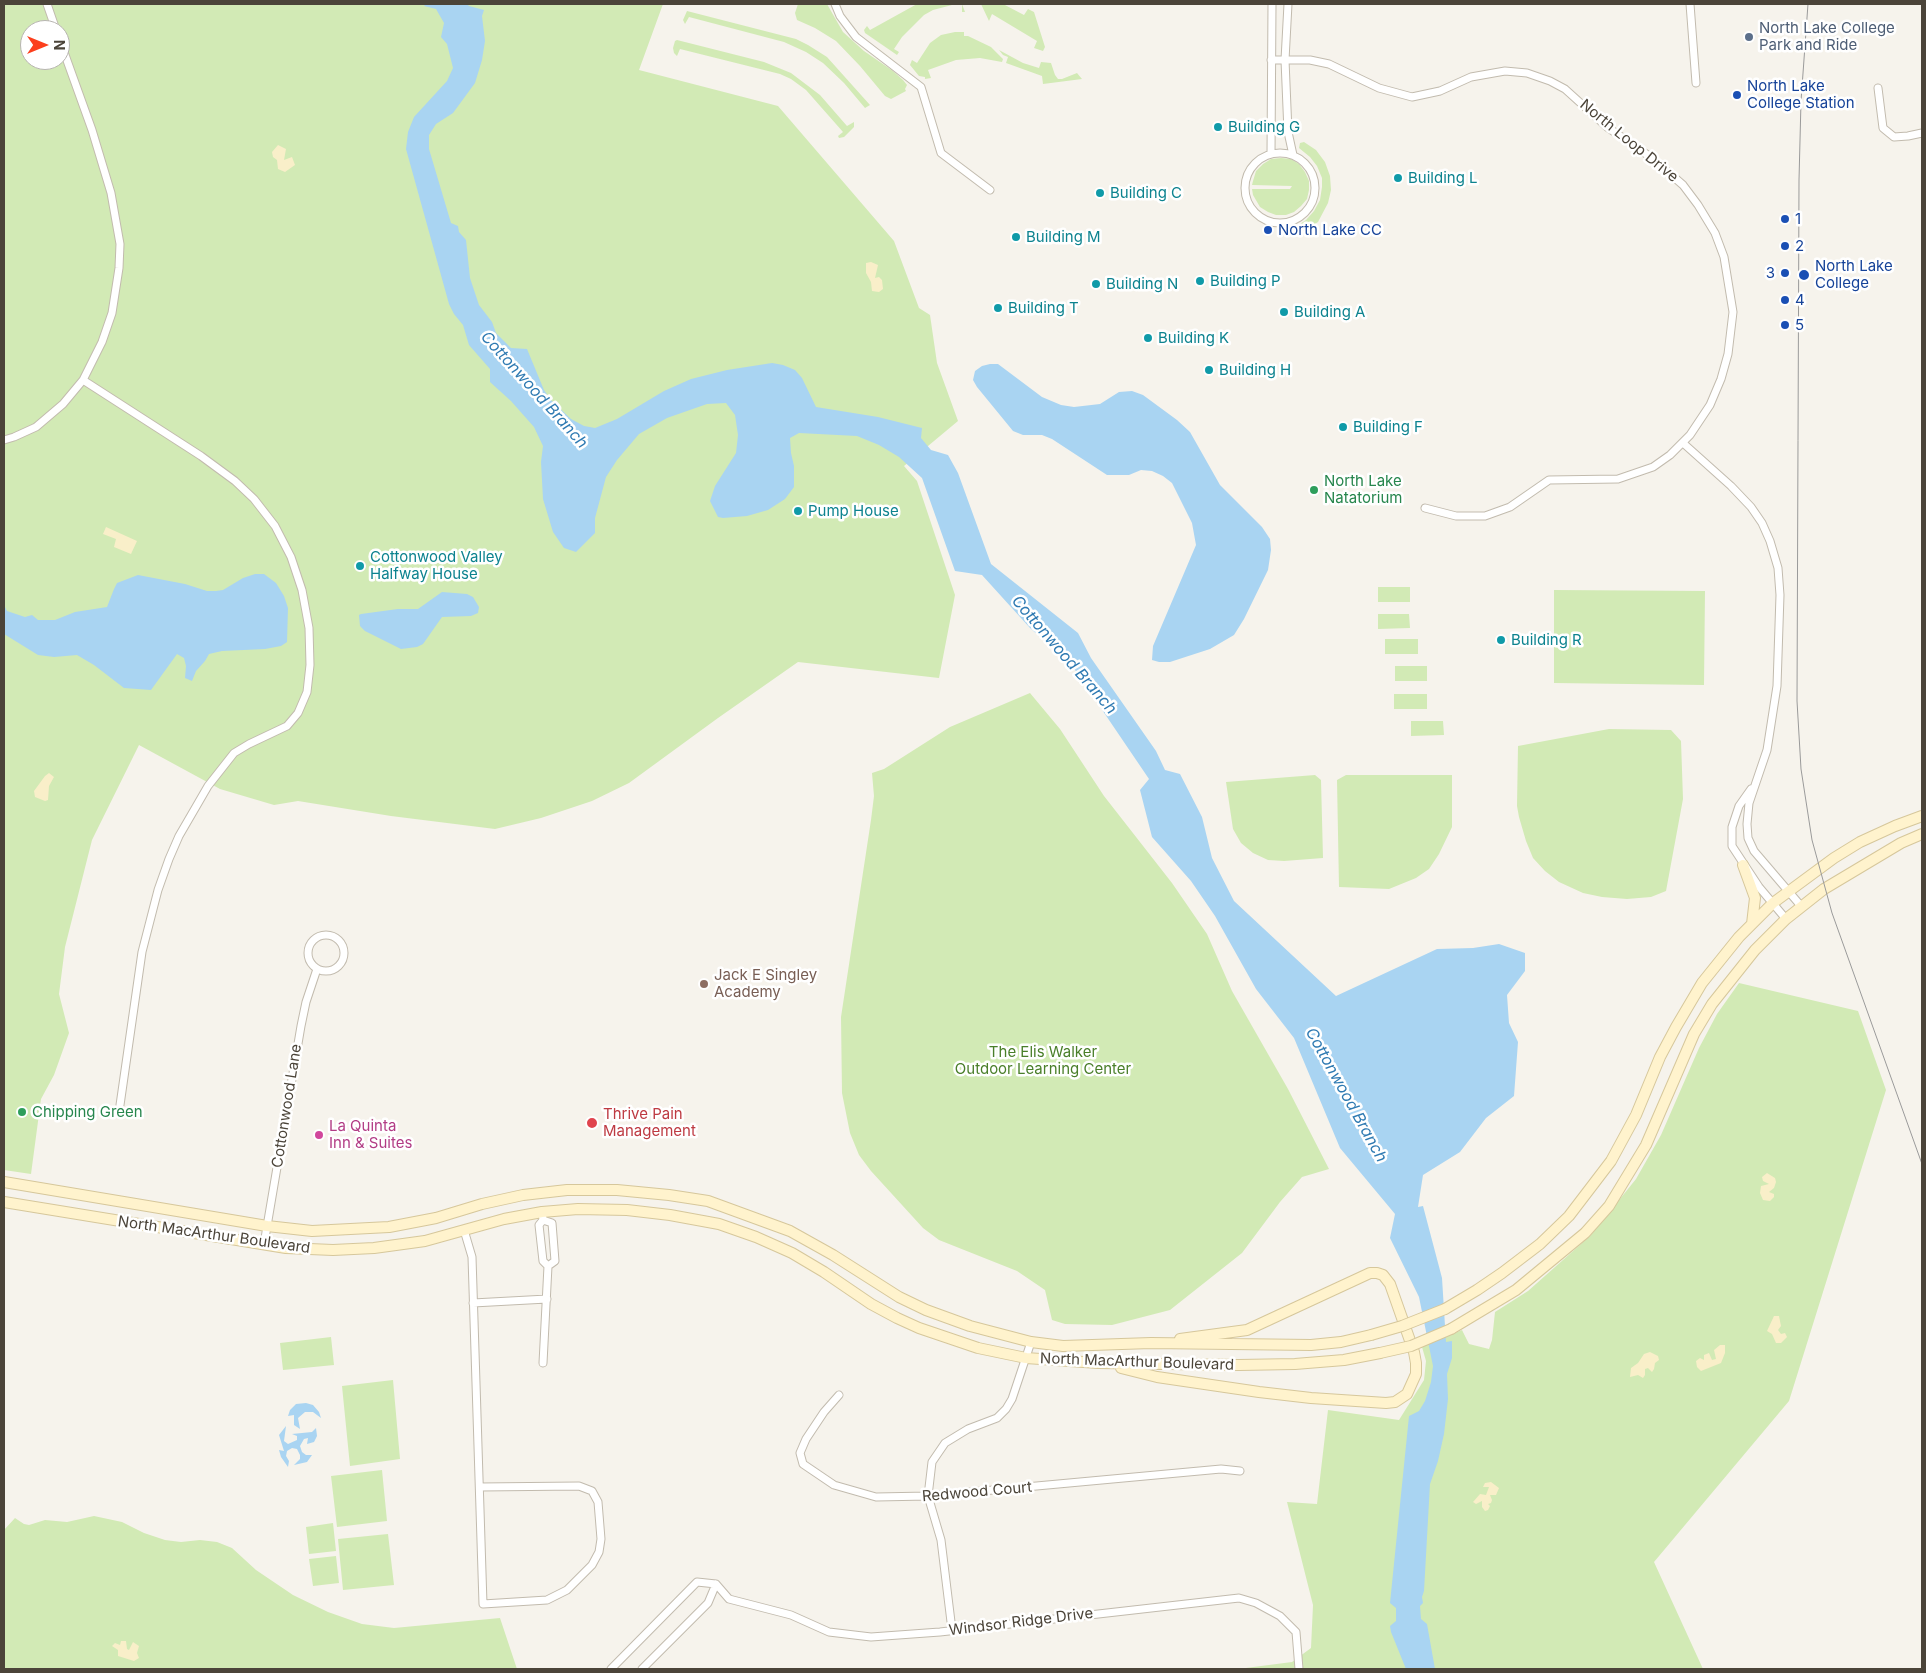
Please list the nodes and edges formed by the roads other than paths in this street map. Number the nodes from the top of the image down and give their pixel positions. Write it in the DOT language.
graph roads {
  1 [pos="47,4"];
  2 [pos="835,4"];
  3 [pos="1272,4"];
  4 [pos="1288,4"];
  5 [pos="1690,4"];
  6 [pos="53,20"];
  7 [pos="1271,60"];
  8 [pos="1285,60"];
  9 [pos="70,69"];
  10 [pos="1696,83"];
  11 [pos="1878,88"];
  12 [pos="1922,133"];
  13 [pos="1271,154"];
  14 [pos="1293,155"];
  15 [pos="990,190"];
  16 [pos="83,380"];
  17 [pos="4,440"];
  18 [pos="1682,443"];
  19 [pos="1425,508"];
  20 [pos="1756,780"];
  21 [pos="1922,816"];
  22 [pos="1922,834"];
  23 [pos="1743,865"];
  24 [pos="1788,892"];
  25 [pos="1773,903"];
  26 [pos="1801,906"];
  27 [pos="1786,919"];
  28 [pos="1752,924"];
  29 [pos="317,969"];
  30 [pos="120,1105"];
  31 [pos="4,1182"];
  32 [pos="624,1191"];
  33 [pos="4,1202"];
  34 [pos="622,1210"];
  35 [pos="543,1216"];
  36 [pos="266,1226"];
  37 [pos="464,1230"];
  38 [pos="264,1244"];
  39 [pos="548,1266"];
  40 [pos="547,1299"];
  41 [pos="473,1303"];
  42 [pos="1031,1342"];
  43 [pos="1151,1344"];
  44 [pos="1026,1358"];
  45 [pos="543,1363"];
  46 [pos="1098,1363"];
  47 [pos="839,1395"];
  48 [pos="1240,1471"];
  49 [pos="480,1486"];
  50 [pos="928,1496"];
  51 [pos="716,1584"];
  52 [pos="952,1630"];
  53 [pos="1300,1666"];
  54 [pos="611,1669"];
  55 [pos="642,1669"];
  1 -- 6 [label="street"];
  2 -- 15 [label="street"];
  3 -- 7 [label="street"];
  4 -- 8 [label="street"];
  5 -- 10 [label="street"];
  7 -- 8 [label="street, North Loop Drive"];
  7 -- 13 [label="street"];
  8 -- 14 [label="street"];
  8 -- 18 [label="street, North Loop Drive"];
  9 -- 16 [label="street"];
  11 -- 12 [label="street"];
  13 -- 14 [label="street"];
  13 -- 14 [label="street"];
  16 -- 17 [label="street"];
  16 -- 30 [label="street"];
  18 -- 19 [label="street, North Loop Drive"];
  18 -- 20 [label="street"];
  20 -- 23 [label="street"];
  20 -- 24 [label="street"];
  21 -- 24 [label="main road, North MacArthur Boulevard"];
  22 -- 26 [label="main road, North MacArthur Boulevard"];
  23 -- 25 [label="street"];
  23 -- 28 [label="main road"];
  24 -- 25 [label="main road, North MacArthur Boulevard"];
  24 -- 26 [label="street"];
  25 -- 27 [label="street"];
  25 -- 28 [label="main road, North MacArthur Boulevard"];
  26 -- 27 [label="main road, North MacArthur Boulevard"];
  27 -- 46 [label="main road, North MacArthur Boulevard, bridge"];
  28 -- 43 [label="main road, North MacArthur Boulevard, bridge"];
  29 -- 29 [label="street"];
  29 -- 36 [label="street, Cottonwood Lane"];
  31 -- 36 [label="main road, North MacArthur Boulevard"];
  32 -- 34 [label="main road"];
  32 -- 36 [label="main road, North MacArthur Boulevard"];
  32 -- 42 [label="main road, North MacArthur Boulevard"];
  33 -- 38 [label="main road, North MacArthur Boulevard"];
  34 -- 35 [label="main road, North MacArthur Boulevard"];
  34 -- 44 [label="main road, North MacArthur Boulevard"];
  35 -- 37 [label="main road, North MacArthur Boulevard"];
  35 -- 39 [label="street"];
  35 -- 39 [label="street"];
  36 -- 38 [label="street, Cottonwood Lane"];
  37 -- 38 [label="main road, North MacArthur Boulevard"];
  37 -- 41 [label="street"];
  39 -- 40 [label="street"];
  40 -- 41 [label="street"];
  40 -- 45 [label="street"];
  41 -- 49 [label="street"];
  42 -- 43 [label="main road, North MacArthur Boulevard"];
  42 -- 44 [label="street"];
  43 -- 46 [label="main road"];
  44 -- 46 [label="main road, North MacArthur Boulevard"];
  44 -- 50 [label="street"];
  47 -- 50 [label="street, Redwood Court"];
  48 -- 50 [label="street, Redwood Court"];
  49 -- 49 [label="street"];
  50 -- 52 [label="street"];
  51 -- 52 [label="street, Windsor Ridge Drive"];
  51 -- 54 [label="street"];
  51 -- 55 [label="street"];
  52 -- 53 [label="street, Windsor Ridge Drive"];
}
